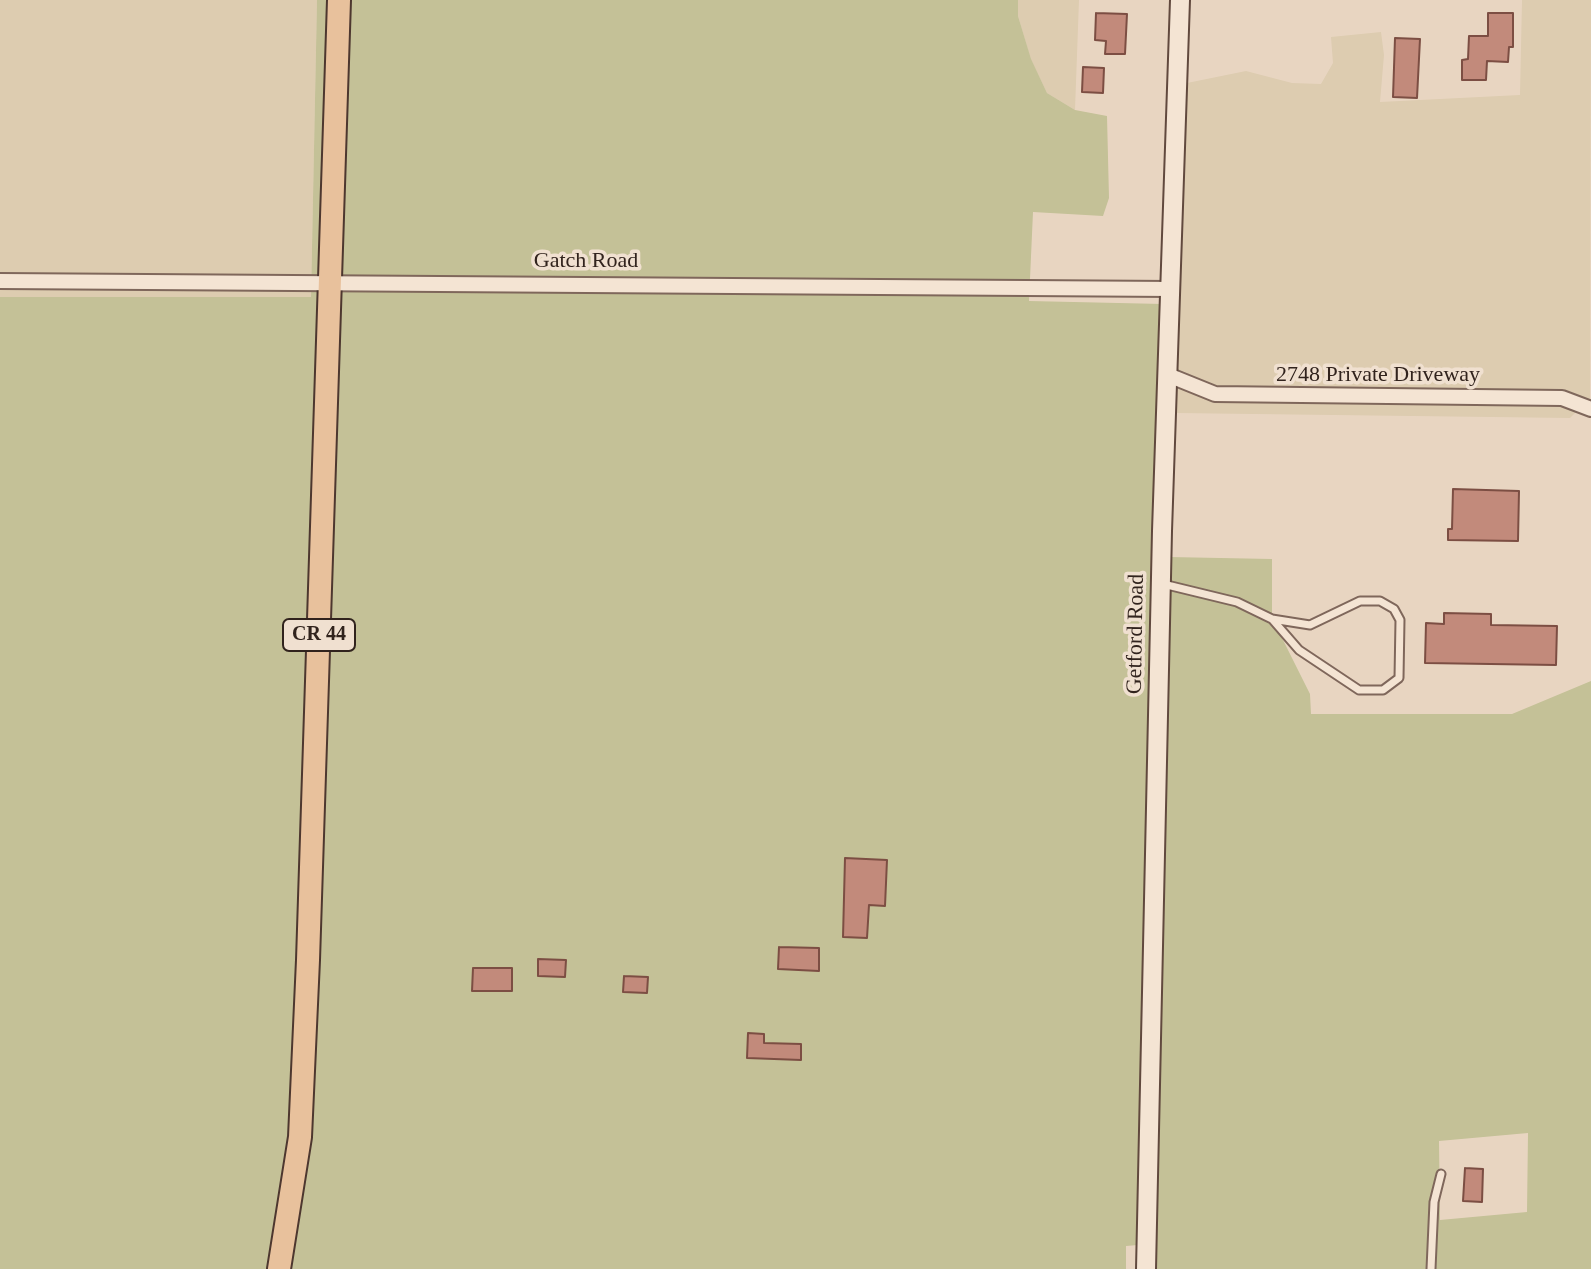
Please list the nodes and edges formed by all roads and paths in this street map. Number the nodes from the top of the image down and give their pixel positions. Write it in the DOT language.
graph roads {
  1 [pos="339,0"];
  2 [pos="1180,0"];
  3 [pos="0,281"];
  4 [pos="330,283"];
  5 [pos="1172,289"];
  6 [pos="1168,375"];
  7 [pos="1591,409"];
  8 [pos="1161,583"];
  9 [pos="1272,619"];
  10 [pos="1441,1174"];
  11 [pos="279,1269"];
  12 [pos="1146,1269"];
  13 [pos="1431,1269"];
  1 -- 4 [label="main road, CR 44"];
  2 -- 5 [label="street, Getford Road"];
  3 -- 4 [label="street, Gatch Road"];
  4 -- 5 [label="street, Gatch Road"];
  4 -- 11 [label="main road, CR 44"];
  5 -- 6 [label="street, Getford Road"];
  6 -- 7 [label="street, 2748 Private Driveway"];
  6 -- 8 [label="street, Getford Road"];
  8 -- 9 [label="lane"];
  8 -- 12 [label="street, Getford Road"];
  9 -- 9 [label="lane"];
  10 -- 13 [label="lane"];
}
